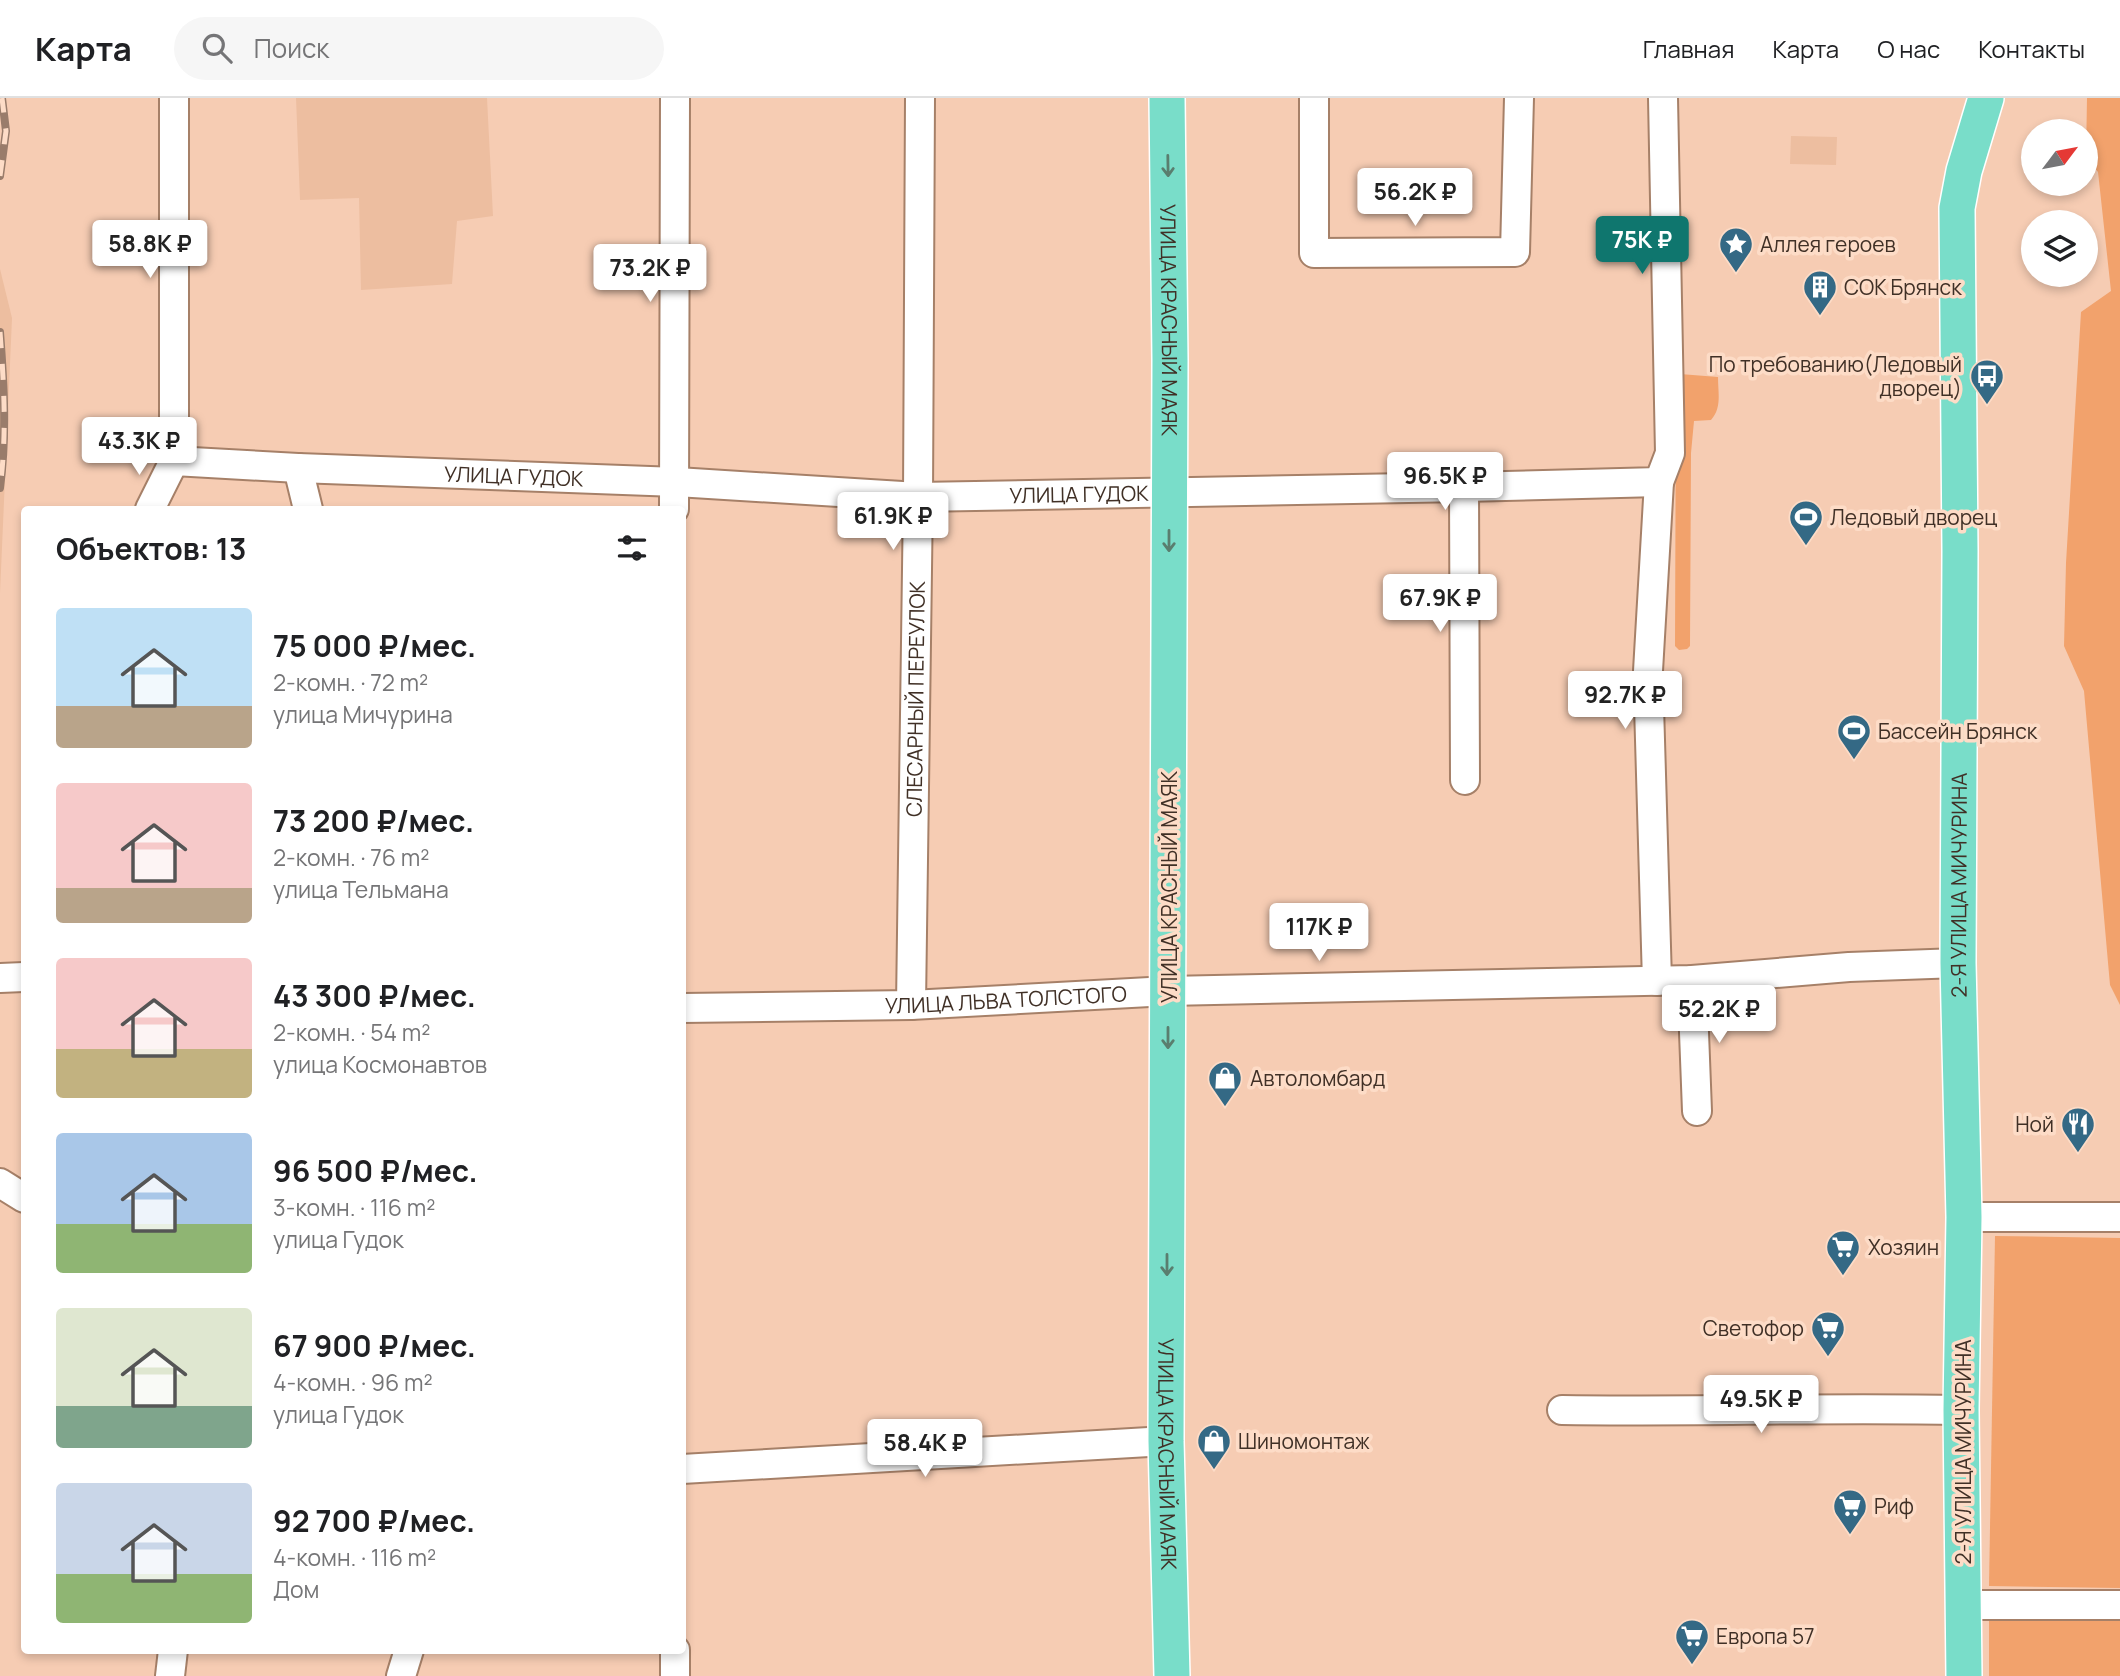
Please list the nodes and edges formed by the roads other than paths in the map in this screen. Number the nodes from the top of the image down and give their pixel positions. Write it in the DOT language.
graph roads {
  1 [pos="174,98"];
  2 [pos="675,98"];
  3 [pos="920,98"];
  4 [pos="1167,98"];
  5 [pos="1314,98"];
  6 [pos="1519,98"];
  7 [pos="1663,98"];
  8 [pos="1986,98"];
  9 [pos="174,461"];
  10 [pos="298,468"];
  11 [pos="1659,482"];
  12 [pos="1464,487"];
  13 [pos="1170,492"];
  14 [pos="674,496"];
  15 [pos="918,497"];
  16 [pos="152,506"];
  17 [pos="307,506"];
  18 [pos="1465,780"];
  19 [pos="1958,963"];
  20 [pos="21,977"];
  21 [pos="0,978"];
  22 [pos="1692,980"];
  23 [pos="1657,981"];
  24 [pos="1168,991"];
  25 [pos="911,1006"];
  26 [pos="686,1008"];
  27 [pos="1697,1111"];
  28 [pos="0,1183"];
  29 [pos="21,1196"];
  30 [pos="1964,1217"];
  31 [pos="2120,1217"];
  32 [pos="1562,1410"];
  33 [pos="1961,1410"];
  34 [pos="1166,1441"];
  35 [pos="686,1469"];
  36 [pos="1964,1605"];
  37 [pos="2120,1605"];
  38 [pos="173,1654"];
  39 [pos="408,1654"];
  40 [pos="675,1654"];
  41 [pos="170,1676"];
  42 [pos="401,1676"];
  43 [pos="675,1676"];
  44 [pos="1172,1676"];
  45 [pos="1964,1676"];
  1 -- 9 [label="street"];
  2 -- 14 [label="street"];
  3 -- 15 [label="street, СЛЕСАРНЫЙ ПЕРЕУЛОК"];
  4 -- 13 [label="main road, УЛИЦА КРАСНЫЙ МАЯК, one-way"];
  5 -- 6 [label="street"];
  7 -- 11 [label="street"];
  8 -- 19 [label="main road, 2-Я УЛИЦА МИЧУРИНА"];
  9 -- 10 [label="street, УЛИЦА ГУДОК"];
  9 -- 16 [label="street"];
  10 -- 14 [label="street, УЛИЦА ГУДОК"];
  10 -- 17 [label="street"];
  11 -- 12 [label="street, УЛИЦА ГУДОК"];
  11 -- 23 [label="street"];
  12 -- 13 [label="street, УЛИЦА ГУДОК"];
  12 -- 18 [label="street"];
  13 -- 15 [label="street, УЛИЦА ГУДОК"];
  13 -- 24 [label="main road, УЛИЦА КРАСНЫЙ МАЯК, one-way"];
  14 -- 15 [label="street, УЛИЦА ГУДОК"];
  15 -- 25 [label="street, СЛЕСАРНЫЙ ПЕРЕУЛОК"];
  19 -- 22 [label="street, УЛИЦА ЛЬВА ТОЛСТОГО"];
  19 -- 30 [label="main road, 2-Я УЛИЦА МИЧУРИНА"];
  20 -- 21 [label="street"];
  22 -- 23 [label="street, УЛИЦА ЛЬВА ТОЛСТОГО"];
  22 -- 27 [label="street"];
  23 -- 24 [label="street, УЛИЦА ЛЬВА ТОЛСТОГО"];
  24 -- 25 [label="street, УЛИЦА ЛЬВА ТОЛСТОГО"];
  24 -- 34 [label="main road, УЛИЦА КРАСНЫЙ МАЯК, one-way"];
  25 -- 26 [label="street, УЛИЦА ЛЬВА ТОЛСТОГО"];
  28 -- 29 [label="street"];
  30 -- 31 [label="street"];
  30 -- 33 [label="main road, 2-Я УЛИЦА МИЧУРИНА"];
  32 -- 33 [label="street"];
  33 -- 36 [label="main road, 2-Я УЛИЦА МИЧУРИНА"];
  34 -- 35 [label="street"];
  34 -- 44 [label="main road, УЛИЦА КРАСНЫЙ МАЯК"];
  36 -- 37 [label="street"];
  36 -- 45 [label="main road, 2-Я УЛИЦА МИЧУРИНА"];
  38 -- 41 [label="street"];
  39 -- 42 [label="street"];
  40 -- 43 [label="street"];
}
